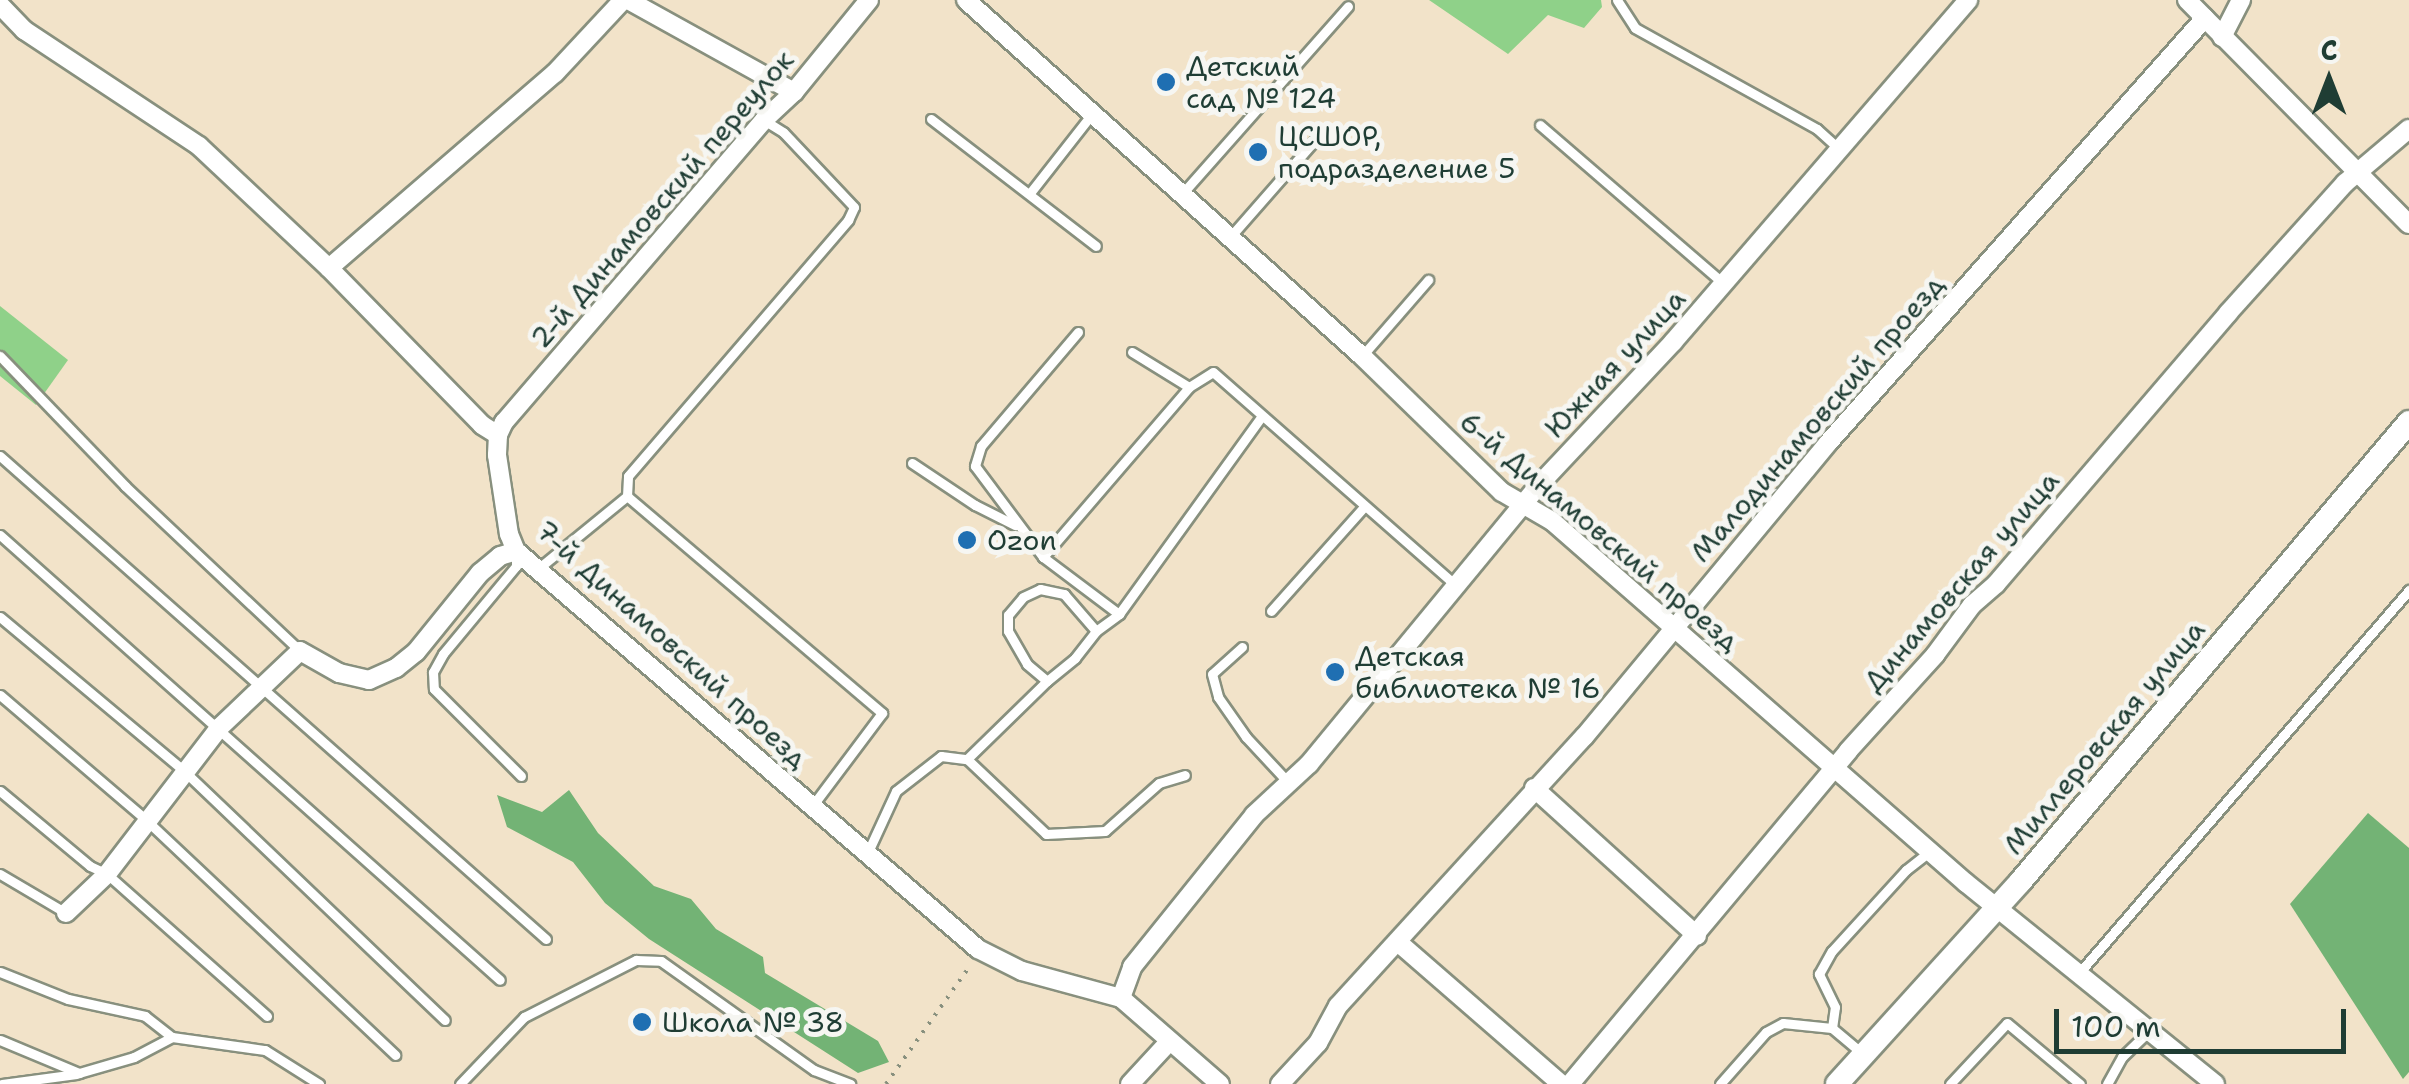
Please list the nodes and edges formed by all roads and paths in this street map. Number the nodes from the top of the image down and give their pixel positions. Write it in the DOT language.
graph roads {
  1 [pos="625,0"];
  2 [pos="869,0"];
  3 [pos="966,0"];
  4 [pos="1617,0"];
  5 [pos="1968,0"];
  6 [pos="2187,0"];
  7 [pos="2241,0"];
  8 [pos="0,5"];
  9 [pos="1348,6"];
  10 [pos="2205,18"];
  11 [pos="2222,37"];
  12 [pos="794,92"];
  13 [pos="1092,114"];
  14 [pos="931,119"];
  15 [pos="764,120"];
  16 [pos="1540,124"];
  17 [pos="2409,129"];
  18 [pos="1314,140"];
  19 [pos="1838,148"];
  20 [pos="2357,172"];
  21 [pos="1030,193"];
  22 [pos="1181,195"];
  23 [pos="2409,224"];
  24 [pos="1230,237"];
  25 [pos="1096,246"];
  26 [pos="329,268"];
  27 [pos="1428,280"];
  28 [pos="1724,284"];
  29 [pos="1078,332"];
  30 [pos="1132,352"];
  31 [pos="0,356"];
  32 [pos="1362,356"];
  33 [pos="1189,386"];
  34 [pos="1262,416"];
  35 [pos="2409,422"];
  36 [pos="498,435"];
  37 [pos="0,456"];
  38 [pos="912,463"];
  39 [pos="627,496"];
  40 [pos="1523,506"];
  41 [pos="1363,508"];
  42 [pos="1018,526"];
  43 [pos="0,535"];
  44 [pos="516,550"];
  45 [pos="1043,557"];
  46 [pos="539,568"];
  47 [pos="1454,584"];
  48 [pos="2409,590"];
  49 [pos="1271,611"];
  50 [pos="1119,614"];
  51 [pos="0,617"];
  52 [pos="1672,627"];
  53 [pos="1096,630"];
  54 [pos="1242,647"];
  55 [pos="300,651"];
  56 [pos="1047,681"];
  57 [pos="260,686"];
  58 [pos="0,695"];
  59 [pos="220,726"];
  60 [pos="967,759"];
  61 [pos="1837,766"];
  62 [pos="183,770"];
  63 [pos="1185,775"];
  64 [pos="521,776"];
  65 [pos="1288,782"];
  66 [pos="1534,788"];
  67 [pos="0,791"];
  68 [pos="812,805"];
  69 [pos="145,819"];
  70 [pos="1930,851"];
  71 [pos="867,854"];
  72 [pos="0,874"];
  73 [pos="107,874"];
  74 [pos="1994,906"];
  75 [pos="66,912"];
  76 [pos="1697,936"];
  77 [pos="546,939"];
  78 [pos="1399,943"];
  79 [pos="978,949"];
  80 [pos="0,972"];
  81 [pos="2079,973"];
  82 [pos="500,980"];
  83 [pos="1121,998"];
  84 [pos="266,1016"];
  85 [pos="445,1020"];
  86 [pos="1832,1028"];
  87 [pos="2150,1030"];
  88 [pos="172,1037"];
  89 [pos="0,1040"];
  90 [pos="1168,1043"];
  91 [pos="1863,1054"];
  92 [pos="395,1055"];
  93 [pos="79,1074"];
  94 [pos="2,1084"];
  95 [pos="319,1084"];
  96 [pos="460,1084"];
  97 [pos="850,1084"];
  98 [pos="886,1084"];
  99 [pos="1130,1084"];
  100 [pos="1220,1084"];
  101 [pos="1280,1084"];
  102 [pos="1561,1084"];
  103 [pos="1570,1084"];
  104 [pos="1720,1084"];
  105 [pos="1837,1084"];
  106 [pos="1950,1084"];
  107 [pos="2080,1084"];
  108 [pos="2108,1084"];
  109 [pos="2215,1084"];
  1 -- 12 [label="street"];
  1 -- 26 [label="street"];
  2 -- 12 [label="street, 2-й Динамовский переулок"];
  3 -- 13 [label="street, 6-й Динамовский проезд"];
  4 -- 19 [label="lane"];
  5 -- 19 [label="street, Южная улица"];
  6 -- 10 [label="street"];
  7 -- 11 [label="street"];
  8 -- 26 [label="street"];
  9 -- 22 [label="lane"];
  10 -- 11 [label="street"];
  10 -- 52 [label="street, Малодинамовский проезд"];
  11 -- 20 [label="street"];
  12 -- 15 [label="street, 2-й Динамовский переулок"];
  13 -- 21 [label="lane"];
  13 -- 22 [label="street, 6-й Динамовский проезд"];
  14 -- 21 [label="lane"];
  15 -- 36 [label="street, 2-й Динамовский переулок"];
  15 -- 39 [label="lane"];
  16 -- 28 [label="lane"];
  17 -- 20 [label="street, Динамовская улица"];
  18 -- 24 [label="lane"];
  19 -- 28 [label="street, Южная улица"];
  20 -- 23 [label="street"];
  20 -- 61 [label="street, Динамовская улица"];
  21 -- 25 [label="lane"];
  22 -- 24 [label="street, 6-й Динамовский проезд"];
  24 -- 32 [label="street, 6-й Динамовский проезд"];
  26 -- 36 [label="street"];
  27 -- 32 [label="lane"];
  28 -- 40 [label="street, Южная улица"];
  29 -- 42 [label="lane"];
  30 -- 33 [label="lane"];
  31 -- 55 [label="lane"];
  32 -- 40 [label="street, 6-й Динамовский проезд"];
  33 -- 34 [label="lane"];
  33 -- 45 [label="lane"];
  34 -- 41 [label="lane"];
  34 -- 50 [label="lane"];
  35 -- 74 [label="street, Миллеровская улица"];
  36 -- 44 [label="street, 7-й Динамовский проезд"];
  37 -- 57 [label="lane"];
  38 -- 42 [label="lane"];
  39 -- 46 [label="lane"];
  39 -- 68 [label="lane"];
  40 -- 47 [label="street, Южная улица"];
  40 -- 52 [label="street, 6-й Динамовский проезд"];
  41 -- 47 [label="lane"];
  41 -- 49 [label="lane"];
  42 -- 45 [label="lane"];
  43 -- 59 [label="lane"];
  44 -- 46 [label="street, 7-й Динамовский проезд"];
  44 -- 55 [label="street"];
  44 -- 64 [label="lane"];
  45 -- 50 [label="lane"];
  46 -- 68 [label="street, 7-й Динамовский проезд"];
  47 -- 65 [label="street, Южная улица"];
  48 -- 81 [label="lane"];
  50 -- 53 [label="lane"];
  51 -- 62 [label="lane"];
  52 -- 61 [label="street, 6-й Динамовский проезд"];
  52 -- 66 [label="street, Малодинамовский проезд"];
  53 -- 56 [label="lane"];
  53 -- 56 [label="lane"];
  54 -- 65 [label="lane"];
  55 -- 57 [label="street"];
  56 -- 60 [label="lane"];
  57 -- 59 [label="street"];
  57 -- 77 [label="lane"];
  58 -- 69 [label="lane"];
  59 -- 62 [label="street"];
  59 -- 82 [label="lane"];
  60 -- 63 [label="lane"];
  60 -- 71 [label="lane"];
  61 -- 70 [label="street, 6-й Динамовский проезд"];
  61 -- 76 [label="street, Динамовская улица"];
  62 -- 69 [label="street"];
  62 -- 85 [label="lane"];
  65 -- 83 [label="street, Южная улица"];
  66 -- 76 [label="street"];
  66 -- 78 [label="street, Малодинамовский проезд"];
  67 -- 73 [label="lane"];
  68 -- 71 [label="street, 7-й Динамовский проезд"];
  69 -- 73 [label="street"];
  69 -- 92 [label="lane"];
  70 -- 74 [label="street, 6-й Динамовский проезд"];
  70 -- 86 [label="lane"];
  71 -- 79 [label="street, 7-й Динамовский проезд"];
  72 -- 75 [label="lane"];
  73 -- 75 [label="street"];
  73 -- 84 [label="lane"];
  74 -- 81 [label="street, 6-й Динамовский проезд"];
  74 -- 91 [label="street, Миллеровская улица"];
  76 -- 103 [label="street, Динамовская улица"];
  78 -- 101 [label="street, Малодинамовский проезд"];
  78 -- 102 [label="street"];
  79 -- 83 [label="street, 7-й Динамовский проезд"];
  79 -- 98 [label="path"];
  80 -- 88 [label="lane"];
  81 -- 87 [label="street, 6-й Динамовский проезд"];
  83 -- 90 [label="street, 7-й Динамовский проезд"];
  86 -- 91 [label="lane"];
  86 -- 104 [label="lane"];
  87 -- 108 [label="lane"];
  87 -- 109 [label="street, 6-й Динамовский проезд"];
  88 -- 93 [label="lane"];
  88 -- 95 [label="lane"];
  89 -- 93 [label="lane"];
  90 -- 99 [label="street"];
  90 -- 100 [label="street, 7-й Динамовский проезд"];
  91 -- 105 [label="street, Миллеровская улица"];
  93 -- 94 [label="lane"];
  96 -- 97 [label="lane"];
  106 -- 107 [label="lane"];
}
